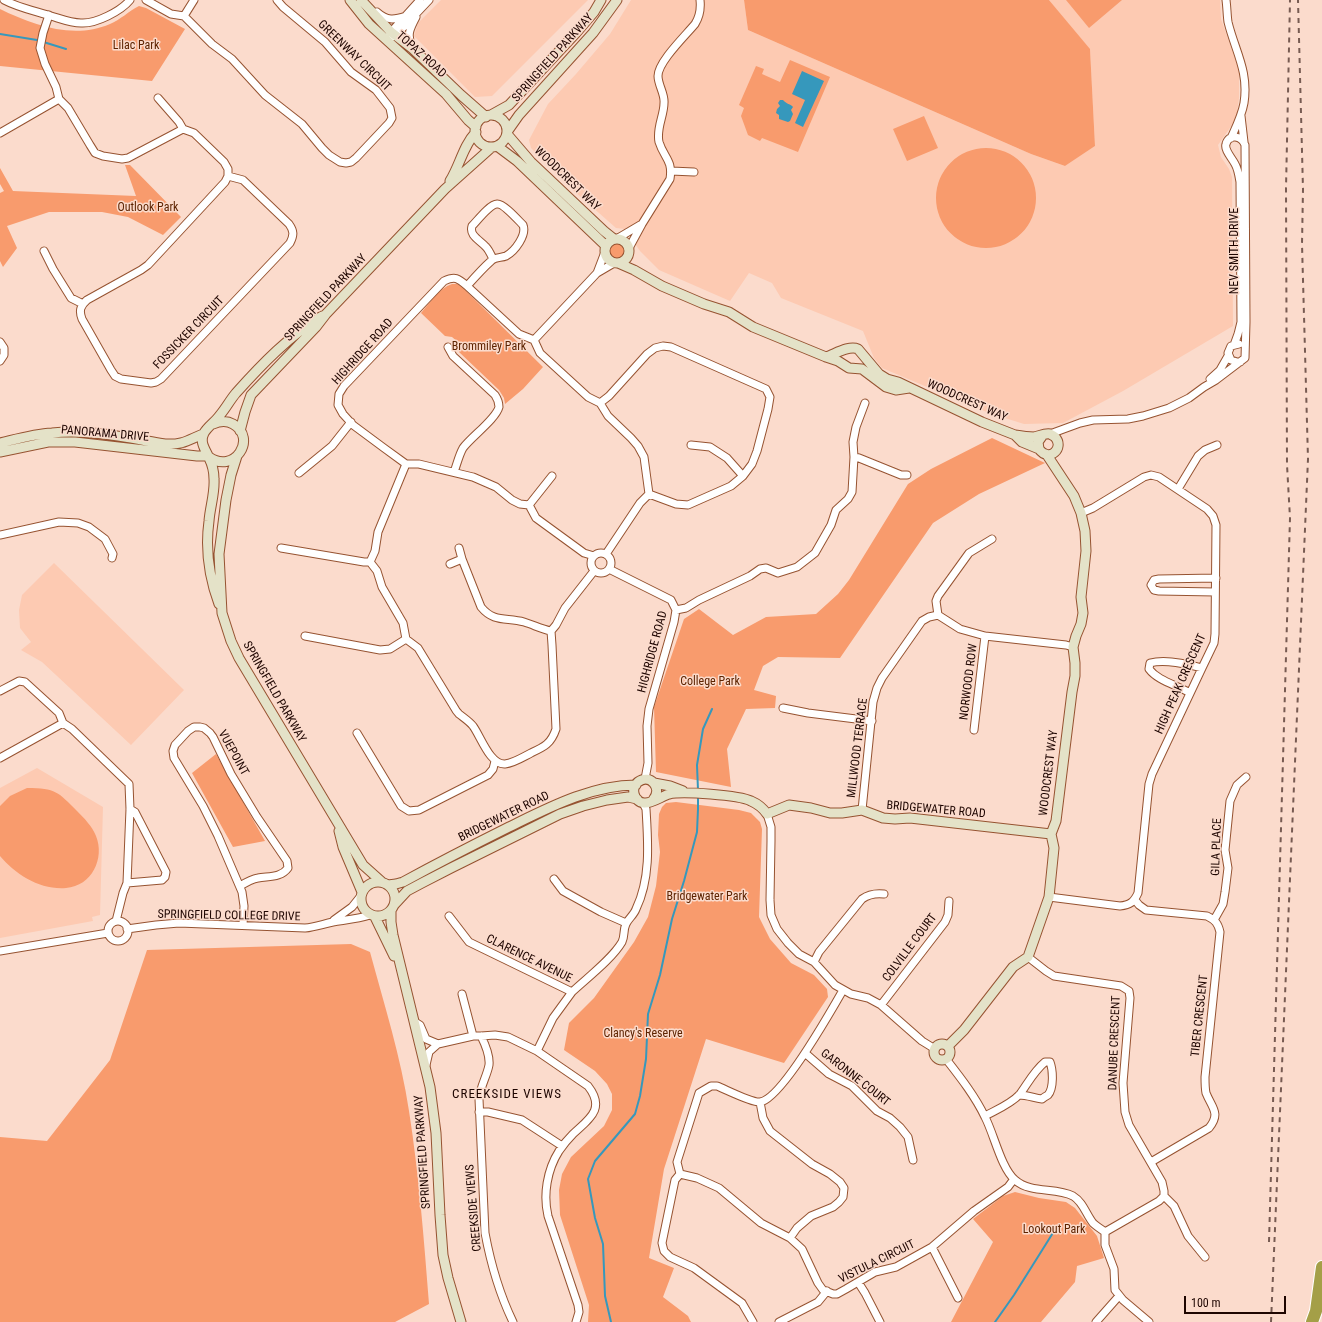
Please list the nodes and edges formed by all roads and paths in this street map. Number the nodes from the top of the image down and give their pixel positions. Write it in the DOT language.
graph roads {
  1 [pos="4,0"];
  2 [pos="130,0"];
  3 [pos="146,0"];
  4 [pos="194,0"];
  5 [pos="277,0"];
  6 [pos="350,0"];
  7 [pos="361,0"];
  8 [pos="420,0"];
  9 [pos="429,0"];
  10 [pos="601,0"];
  11 [pos="617,0"];
  12 [pos="700,0"];
  13 [pos="1226,0"];
  14 [pos="421,8"];
  15 [pos="49,15"];
  16 [pos="184,16"];
  17 [pos="406,16"];
  18 [pos="391,36"];
  19 [pos="413,49"];
  20 [pos="158,98"];
  21 [pos="59,99"];
  22 [pos="489,116"];
  23 [pos="1241,116"];
  24 [pos="183,129"];
  25 [pos="476,129"];
  26 [pos="0,133"];
  27 [pos="507,133"];
  28 [pos="1231,138"];
  29 [pos="1244,142"];
  30 [pos="494,146"];
  31 [pos="1244,150"];
  32 [pos="1230,154"];
  33 [pos="671,170"];
  34 [pos="694,172"];
  35 [pos="228,176"];
  36 [pos="445,189"];
  37 [pos="642,224"];
  38 [pos="616,238"];
  39 [pos="605,249"];
  40 [pos="629,250"];
  41 [pos="44,251"];
  42 [pos="493,259"];
  43 [pos="616,263"];
  44 [pos="597,273"];
  45 [pos="649,279"];
  46 [pos="468,286"];
  47 [pos="83,304"];
  48 [pos="326,314"];
  49 [pos="534,340"];
  50 [pos="0,342"];
  51 [pos="1234,345"];
  52 [pos="448,348"];
  53 [pos="846,350"];
  54 [pos="1246,351"];
  55 [pos="862,353"];
  56 [pos="1228,356"];
  57 [pos="826,357"];
  58 [pos="0,361"];
  59 [pos="1240,362"];
  60 [pos="844,364"];
  61 [pos="856,368"];
  62 [pos="1204,386"];
  63 [pos="909,388"];
  64 [pos="600,403"];
  65 [pos="865,403"];
  66 [pos="351,422"];
  67 [pos="213,424"];
  68 [pos="1070,428"];
  69 [pos="240,432"];
  70 [pos="204,434"];
  71 [pos="1015,435"];
  72 [pos="1047,435"];
  73 [pos="0,443"];
  74 [pos="691,445"];
  75 [pos="1216,445"];
  76 [pos="1058,447"];
  77 [pos="1039,449"];
  78 [pos="0,452"];
  79 [pos="1048,455"];
  80 [pos="208,456"];
  81 [pos="238,456"];
  82 [pos="854,457"];
  83 [pos="406,464"];
  84 [pos="454,472"];
  85 [pos="299,473"];
  86 [pos="907,475"];
  87 [pos="1060,475"];
  88 [pos="552,476"];
  89 [pos="743,476"];
  90 [pos="1178,489"];
  91 [pos="649,494"];
  92 [pos="529,505"];
  93 [pos="1081,513"];
  94 [pos="0,535"];
  95 [pos="992,539"];
  96 [pos="281,548"];
  97 [pos="460,548"];
  98 [pos="606,554"];
  99 [pos="594,556"];
  100 [pos="112,558"];
  101 [pos="462,559"];
  102 [pos="370,562"];
  103 [pos="450,564"];
  104 [pos="609,569"];
  105 [pos="594,571"];
  106 [pos="1216,578"];
  107 [pos="1215,592"];
  108 [pos="676,610"];
  109 [pos="222,613"];
  110 [pos="938,615"];
  111 [pos="551,632"];
  112 [pos="305,636"];
  113 [pos="985,636"];
  114 [pos="406,639"];
  115 [pos="1074,647"];
  116 [pos="1202,668"];
  117 [pos="0,691"];
  118 [pos="1190,694"];
  119 [pos="783,708"];
  120 [pos="872,721"];
  121 [pos="63,724"];
  122 [pos="974,730"];
  123 [pos="357,732"];
  124 [pos="0,758"];
  125 [pos="495,761"];
  126 [pos="1246,777"];
  127 [pos="650,781"];
  128 [pos="636,784"];
  129 [pos="684,792"];
  130 [pos="646,803"];
  131 [pos="130,809"];
  132 [pos="862,810"];
  133 [pos="332,813"];
  134 [pos="767,814"];
  135 [pos="1051,834"];
  136 [pos="554,879"];
  137 [pos="127,883"];
  138 [pos="385,884"];
  139 [pos="240,886"];
  140 [pos="361,894"];
  141 [pos="884,894"];
  142 [pos="1049,897"];
  143 [pos="1135,900"];
  144 [pos="949,901"];
  145 [pos="393,908"];
  146 [pos="373,916"];
  147 [pos="449,916"];
  148 [pos="1214,920"];
  149 [pos="116,921"];
  150 [pos="330,922"];
  151 [pos="626,923"];
  152 [pos="243,925"];
  153 [pos="127,929"];
  154 [pos="108,933"];
  155 [pos="0,951"];
  156 [pos="1028,957"];
  157 [pos="814,962"];
  158 [pos="405,981"];
  159 [pos="843,990"];
  160 [pos="572,992"];
  161 [pos="462,994"];
  162 [pos="881,1005"];
  163 [pos="415,1022"];
  164 [pos="473,1036"];
  165 [pos="482,1036"];
  166 [pos="438,1044"];
  167 [pos="948,1046"];
  168 [pos="935,1049"];
  169 [pos="538,1050"];
  170 [pos="805,1053"];
  171 [pos="946,1058"];
  172 [pos="426,1067"];
  173 [pos="1019,1095"];
  174 [pos="760,1102"];
  175 [pos="479,1112"];
  176 [pos="985,1116"];
  177 [pos="562,1146"];
  178 [pos="913,1160"];
  179 [pos="1152,1162"];
  180 [pos="680,1174"];
  181 [pos="1014,1179"];
  182 [pos="1164,1196"];
  183 [pos="1104,1232"];
  184 [pos="790,1238"];
  185 [pos="932,1247"];
  186 [pos="1205,1257"];
  187 [pos="1322,1267"];
  188 [pos="858,1282"];
  189 [pos="827,1291"];
  190 [pos="1119,1296"];
  191 [pos="958,1298"];
  192 [pos="461,1322"];
  193 [pos="513,1322"];
  194 [pos="576,1322"];
  195 [pos="753,1322"];
  196 [pos="779,1322"];
  197 [pos="880,1322"];
  198 [pos="1096,1322"];
  199 [pos="1149,1322"];
  200 [pos="1312,1322"];
  1 -- 15 [label="street"];
  2 -- 15 [label="street"];
  3 -- 16 [label="street, GREENWAY CIRCUIT"];
  4 -- 16 [label="street"];
  5 -- 16 [label="street, GREENWAY CIRCUIT"];
  6 -- 18 [label="street, TOPAZ ROAD"];
  7 -- 17 [label="street, TOPAZ ROAD"];
  7 -- 18 [label="street, TOPAZ ROAD"];
  8 -- 17 [label="street"];
  9 -- 14 [label="street"];
  10 -- 22 [label="street, SPRINGFIELD PARKWAY"];
  11 -- 27 [label="street, SPRINGFIELD PARKWAY"];
  12 -- 33 [label="street"];
  13 -- 23 [label="street, NEV SMITH DRIVE"];
  14 -- 18 [label="street"];
  14 -- 19 [label="street"];
  15 -- 21 [label="street"];
  17 -- 18 [label="street"];
  18 -- 19 [label="street, TOPAZ ROAD"];
  18 -- 25 [label="street, TOPAZ ROAD"];
  19 -- 22 [label="street, TOPAZ ROAD"];
  20 -- 24 [label="street"];
  21 -- 24 [label="street"];
  21 -- 26 [label="street"];
  22 -- 25 [label="street"];
  22 -- 27 [label="street"];
  23 -- 28 [label="street, NEV SMITH DRIVE"];
  23 -- 29 [label="street, NEV SMITH DRIVE"];
  24 -- 35 [label="street"];
  25 -- 30 [label="street"];
  25 -- 36 [label="street, SPRINGFIELD PARKWAY"];
  27 -- 30 [label="street"];
  27 -- 38 [label="street, WOODCREST WAY"];
  28 -- 29 [label="street"];
  28 -- 32 [label="street, NEV SMITH DRIVE"];
  29 -- 31 [label="street, NEV SMITH DRIVE"];
  30 -- 36 [label="street, SPRINGFIELD PARKWAY"];
  30 -- 39 [label="street, WOODCREST WAY"];
  31 -- 32 [label="street"];
  31 -- 54 [label="street, NEV SMITH DRIVE"];
  32 -- 51 [label="street, NEV SMITH DRIVE"];
  33 -- 34 [label="street"];
  33 -- 37 [label="street"];
  35 -- 47 [label="street"];
  35 -- 47 [label="street, FOSSICKER CIRCUIT"];
  36 -- 48 [label="street, SPRINGFIELD PARKWAY"];
  37 -- 38 [label="street"];
  37 -- 40 [label="street"];
  38 -- 39 [label="street"];
  38 -- 40 [label="street"];
  39 -- 43 [label="street"];
  39 -- 44 [label="street"];
  40 -- 43 [label="street"];
  40 -- 45 [label="street"];
  41 -- 47 [label="street"];
  42 -- 42 [label="street"];
  42 -- 46 [label="street"];
  43 -- 44 [label="street"];
  43 -- 45 [label="street"];
  44 -- 49 [label="street"];
  45 -- 57 [label="street"];
  46 -- 49 [label="street, HIGHRIDGE ROAD"];
  46 -- 66 [label="street, HIGHRIDGE ROAD"];
  48 -- 67 [label="street"];
  48 -- 69 [label="street, SPRINGFIELD PARKWAY"];
  49 -- 64 [label="street"];
  50 -- 58 [label="street"];
  51 -- 54 [label="street"];
  51 -- 56 [label="street"];
  52 -- 84 [label="street"];
  53 -- 55 [label="street"];
  53 -- 57 [label="street"];
  53 -- 60 [label="street"];
  54 -- 59 [label="street"];
  55 -- 61 [label="street"];
  55 -- 63 [label="street, WOODCREST WAY"];
  56 -- 59 [label="street"];
  56 -- 62 [label="street"];
  57 -- 60 [label="street"];
  59 -- 62 [label="street"];
  60 -- 61 [label="street"];
  61 -- 63 [label="street, WOODCREST WAY"];
  62 -- 68 [label="street"];
  63 -- 71 [label="street, WOODCREST WAY"];
  64 -- 89 [label="street"];
  64 -- 91 [label="street"];
  65 -- 82 [label="street"];
  66 -- 83 [label="street, HIGHRIDGE ROAD"];
  66 -- 85 [label="street"];
  67 -- 69 [label="street"];
  67 -- 70 [label="street"];
  68 -- 72 [label="street"];
  68 -- 76 [label="street"];
  69 -- 81 [label="street"];
  70 -- 73 [label="street, PANORAMA DRIVE"];
  70 -- 80 [label="street"];
  71 -- 72 [label="street, WOODCREST WAY"];
  71 -- 77 [label="street, WOODCREST WAY"];
  72 -- 76 [label="street"];
  72 -- 77 [label="street"];
  74 -- 89 [label="street"];
  75 -- 90 [label="street"];
  76 -- 79 [label="street"];
  76 -- 87 [label="street, WOODCREST WAY"];
  77 -- 79 [label="street"];
  78 -- 80 [label="street, PANORAMA DRIVE"];
  79 -- 87 [label="street, WOODCREST WAY"];
  80 -- 81 [label="street"];
  80 -- 109 [label="street"];
  81 -- 109 [label="street, SPRINGFIELD PARKWAY"];
  82 -- 86 [label="street"];
  82 -- 108 [label="street"];
  83 -- 84 [label="street"];
  83 -- 102 [label="street"];
  84 -- 92 [label="street"];
  87 -- 93 [label="street, WOODCREST WAY"];
  88 -- 92 [label="street"];
  89 -- 91 [label="street"];
  90 -- 93 [label="street, HIGH PEAK CRESCENT"];
  90 -- 106 [label="street, HIGH PEAK CRESCENT"];
  91 -- 98 [label="street"];
  92 -- 99 [label="street"];
  93 -- 115 [label="street, WOODCREST WAY"];
  94 -- 100 [label="street"];
  95 -- 110 [label="street"];
  96 -- 102 [label="street"];
  97 -- 101 [label="street"];
  98 -- 99 [label="street"];
  98 -- 104 [label="street"];
  99 -- 105 [label="street"];
  101 -- 103 [label="street"];
  101 -- 111 [label="street"];
  102 -- 114 [label="street"];
  104 -- 105 [label="street"];
  104 -- 108 [label="street, HIGHRIDGE ROAD"];
  105 -- 111 [label="street"];
  106 -- 107 [label="street, HIGH PEAK CRESCENT"];
  106 -- 107 [label="street"];
  107 -- 116 [label="street, HIGH PEAK CRESCENT"];
  108 -- 127 [label="street, HIGHRIDGE ROAD"];
  109 -- 133 [label="street, SPRINGFIELD PARKWAY"];
  110 -- 113 [label="street"];
  110 -- 120 [label="street, MILLWOOD TERRACE"];
  111 -- 125 [label="street"];
  112 -- 114 [label="street"];
  113 -- 115 [label="street"];
  113 -- 122 [label="street, NORWOOD ROW"];
  114 -- 125 [label="street"];
  115 -- 135 [label="street, WOODCREST WAY"];
  116 -- 118 [label="street, HIGH PEAK CRESCENT"];
  116 -- 118 [label="street"];
  117 -- 121 [label="street"];
  118 -- 143 [label="street, HIGH PEAK CRESCENT"];
  119 -- 120 [label="street"];
  120 -- 132 [label="street, MILLWOOD TERRACE"];
  121 -- 124 [label="street"];
  121 -- 131 [label="street"];
  123 -- 125 [label="street"];
  126 -- 148 [label="street, GILA PLACE"];
  127 -- 128 [label="street"];
  127 -- 129 [label="street, BRIDGEWATER ROAD"];
  127 -- 130 [label="street"];
  128 -- 130 [label="street"];
  128 -- 138 [label="street, BRIDGEWATER ROAD"];
  129 -- 130 [label="street, BRIDGEWATER ROAD"];
  129 -- 134 [label="street, BRIDGEWATER ROAD"];
  130 -- 145 [label="street, BRIDGEWATER ROAD"];
  130 -- 151 [label="street, CLARENCE AVENUE"];
  131 -- 137 [label="street"];
  131 -- 137 [label="street"];
  132 -- 134 [label="street, BRIDGEWATER ROAD"];
  132 -- 135 [label="street, BRIDGEWATER ROAD"];
  133 -- 138 [label="street, SPRINGFIELD PARKWAY"];
  133 -- 140 [label="street, SPRINGFIELD PARKWAY"];
  134 -- 157 [label="street"];
  135 -- 142 [label="street, WOODCREST WAY"];
  136 -- 151 [label="street"];
  137 -- 149 [label="street"];
  138 -- 140 [label="street"];
  138 -- 145 [label="street"];
  139 -- 139 [label="street, VUEPOINT"];
  139 -- 152 [label="street, VUEPOINT"];
  140 -- 146 [label="street"];
  140 -- 150 [label="street, SPRINGFIELD COLLEGE DRIVE"];
  141 -- 157 [label="street"];
  142 -- 143 [label="street"];
  142 -- 156 [label="street, WOODCREST WAY"];
  143 -- 148 [label="street"];
  144 -- 162 [label="street, COLVILLE COURT"];
  145 -- 146 [label="street"];
  145 -- 158 [label="street, SPRINGFIELD PARKWAY"];
  146 -- 150 [label="street, SPRINGFIELD COLLEGE DRIVE"];
  146 -- 158 [label="street, SPRINGFIELD PARKWAY"];
  147 -- 160 [label="street, CLARENCE AVENUE"];
  148 -- 179 [label="street, TIBER CRESCENT"];
  149 -- 153 [label="street"];
  149 -- 154 [label="street"];
  150 -- 152 [label="street, SPRINGFIELD COLLEGE DRIVE"];
  151 -- 160 [label="street, CLARENCE AVENUE"];
  152 -- 153 [label="street, SPRINGFIELD COLLEGE DRIVE"];
  153 -- 154 [label="street"];
  154 -- 155 [label="street"];
  156 -- 167 [label="street"];
  156 -- 179 [label="street, DANUBE CRESCENT"];
  157 -- 159 [label="street"];
  158 -- 163 [label="street, SPRINGFIELD PARKWAY"];
  159 -- 162 [label="street"];
  159 -- 170 [label="street"];
  160 -- 169 [label="street"];
  161 -- 164 [label="street"];
  162 -- 168 [label="street"];
  163 -- 166 [label="street"];
  163 -- 172 [label="street, SPRINGFIELD PARKWAY"];
  164 -- 165 [label="street"];
  164 -- 166 [label="street"];
  165 -- 169 [label="street"];
  165 -- 175 [label="street, CREEKSIDE VIEWS"];
  166 -- 172 [label="street"];
  167 -- 168 [label="street"];
  167 -- 171 [label="street"];
  168 -- 171 [label="street"];
  169 -- 177 [label="street"];
  170 -- 174 [label="street"];
  170 -- 178 [label="street, GARONNE COURT"];
  171 -- 176 [label="street"];
  172 -- 192 [label="street, SPRINGFIELD PARKWAY"];
  173 -- 173 [label="street"];
  173 -- 176 [label="street"];
  174 -- 180 [label="street"];
  174 -- 184 [label="street"];
  175 -- 177 [label="street"];
  175 -- 193 [label="street, CREEKSIDE VIEWS"];
  176 -- 181 [label="street"];
  177 -- 194 [label="street"];
  179 -- 182 [label="street, DANUBE CRESCENT"];
  180 -- 184 [label="street, VISTULA CIRCUIT"];
  180 -- 195 [label="street"];
  181 -- 183 [label="street"];
  181 -- 185 [label="street, VISTULA CIRCUIT"];
  182 -- 183 [label="street"];
  182 -- 186 [label="street"];
  183 -- 190 [label="street"];
  184 -- 189 [label="street, VISTULA CIRCUIT"];
  185 -- 188 [label="street, VISTULA CIRCUIT"];
  185 -- 191 [label="street"];
  187 -- 200 [label="highway"];
  188 -- 189 [label="street, VISTULA CIRCUIT"];
  188 -- 197 [label="street"];
  189 -- 196 [label="street"];
  190 -- 198 [label="street"];
  190 -- 199 [label="street"];
}
